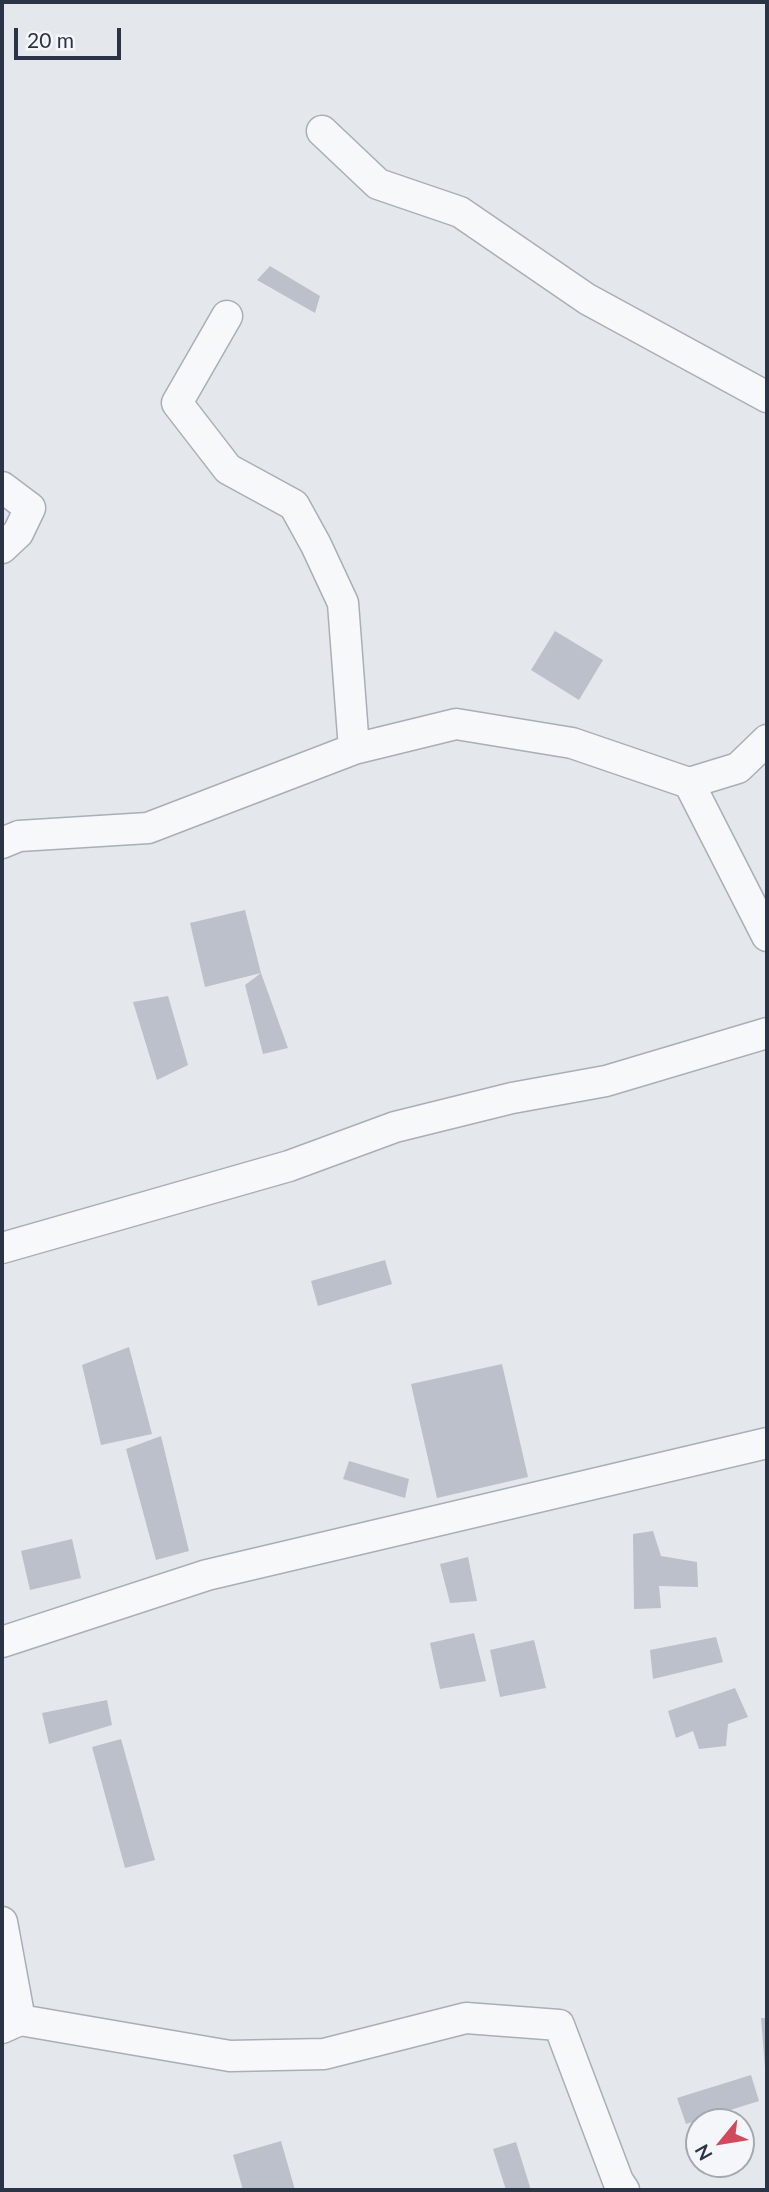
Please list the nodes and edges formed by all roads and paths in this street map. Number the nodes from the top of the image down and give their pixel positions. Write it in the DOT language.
graph roads {
  1 [pos="323,131"];
  2 [pos="227,316"];
  3 [pos="767,397"];
  4 [pos="2,487"];
  5 [pos="2,548"];
  6 [pos="767,740"];
  7 [pos="354,749"];
  8 [pos="689,783"];
  9 [pos="2,843"];
  10 [pos="767,936"];
  11 [pos="767,1033"];
  12 [pos="2,1248"];
  13 [pos="766,1448"];
  14 [pos="2,1642"];
  15 [pos="2,1922"];
  16 [pos="11,2024"];
  17 [pos="624,2190"];
  1 -- 3 [label="street"];
  2 -- 7 [label="street"];
  4 -- 5 [label="street"];
  6 -- 8 [label="street"];
  7 -- 8 [label="street"];
  7 -- 9 [label="street"];
  8 -- 10 [label="street"];
  11 -- 12 [label="street"];
  13 -- 14 [label="street"];
  15 -- 16 [label="street"];
  16 -- 17 [label="street"];
}
